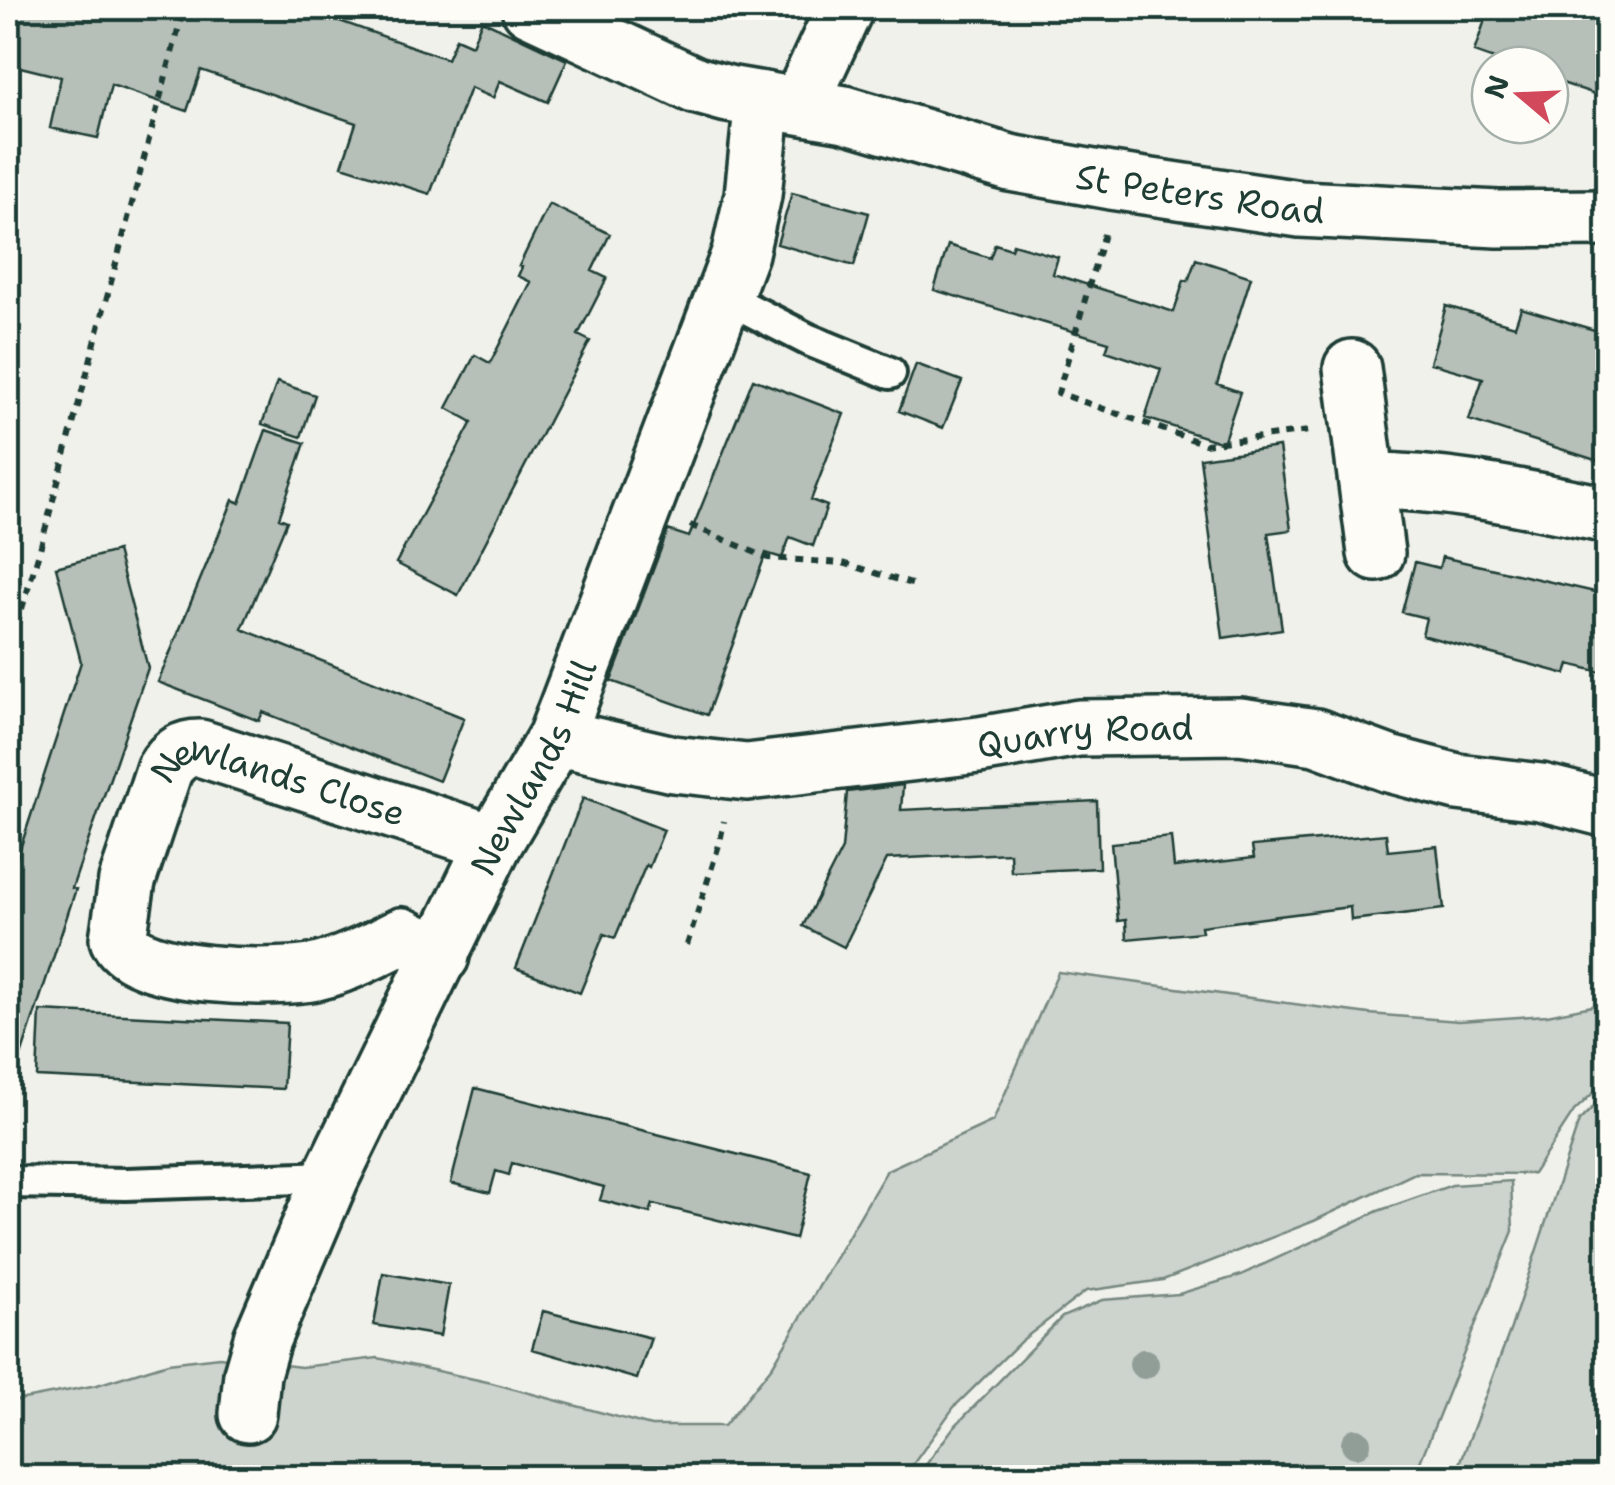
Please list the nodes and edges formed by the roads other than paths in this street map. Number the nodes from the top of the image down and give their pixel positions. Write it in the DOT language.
graph roads {
  1 [pos="530,8"];
  2 [pos="845,8"];
  3 [pos="782,102"];
  4 [pos="1608,218"];
  5 [pos="723,296"];
  6 [pos="1352,368"];
  7 [pos="890,374"];
  8 [pos="1367,481"];
  9 [pos="1608,515"];
  10 [pos="1376,553"];
  11 [pos="556,737"];
  12 [pos="1608,809"];
  13 [pos="494,844"];
  14 [pos="441,956"];
  15 [pos="332,1177"];
  16 [pos="8,1182"];
  17 [pos="248,1414"];
  1 -- 3 [label="street, St Peters Road"];
  2 -- 3 [label="street, Newlands Hill"];
  3 -- 4 [label="street, St Peters Road"];
  3 -- 5 [label="street, Newlands Hill"];
  5 -- 7 [label="lane"];
  5 -- 11 [label="street, Newlands Hill"];
  6 -- 8 [label="street"];
  8 -- 9 [label="street"];
  8 -- 10 [label="street"];
  11 -- 12 [label="street, Quarry Road"];
  11 -- 13 [label="street, Newlands Hill"];
  13 -- 14 [label="street, Newlands Hill"];
  13 -- 14 [label="street, Newlands Close"];
  14 -- 15 [label="street, Newlands Hill"];
  15 -- 16 [label="lane"];
  15 -- 17 [label="street, Newlands Hill"];
}
